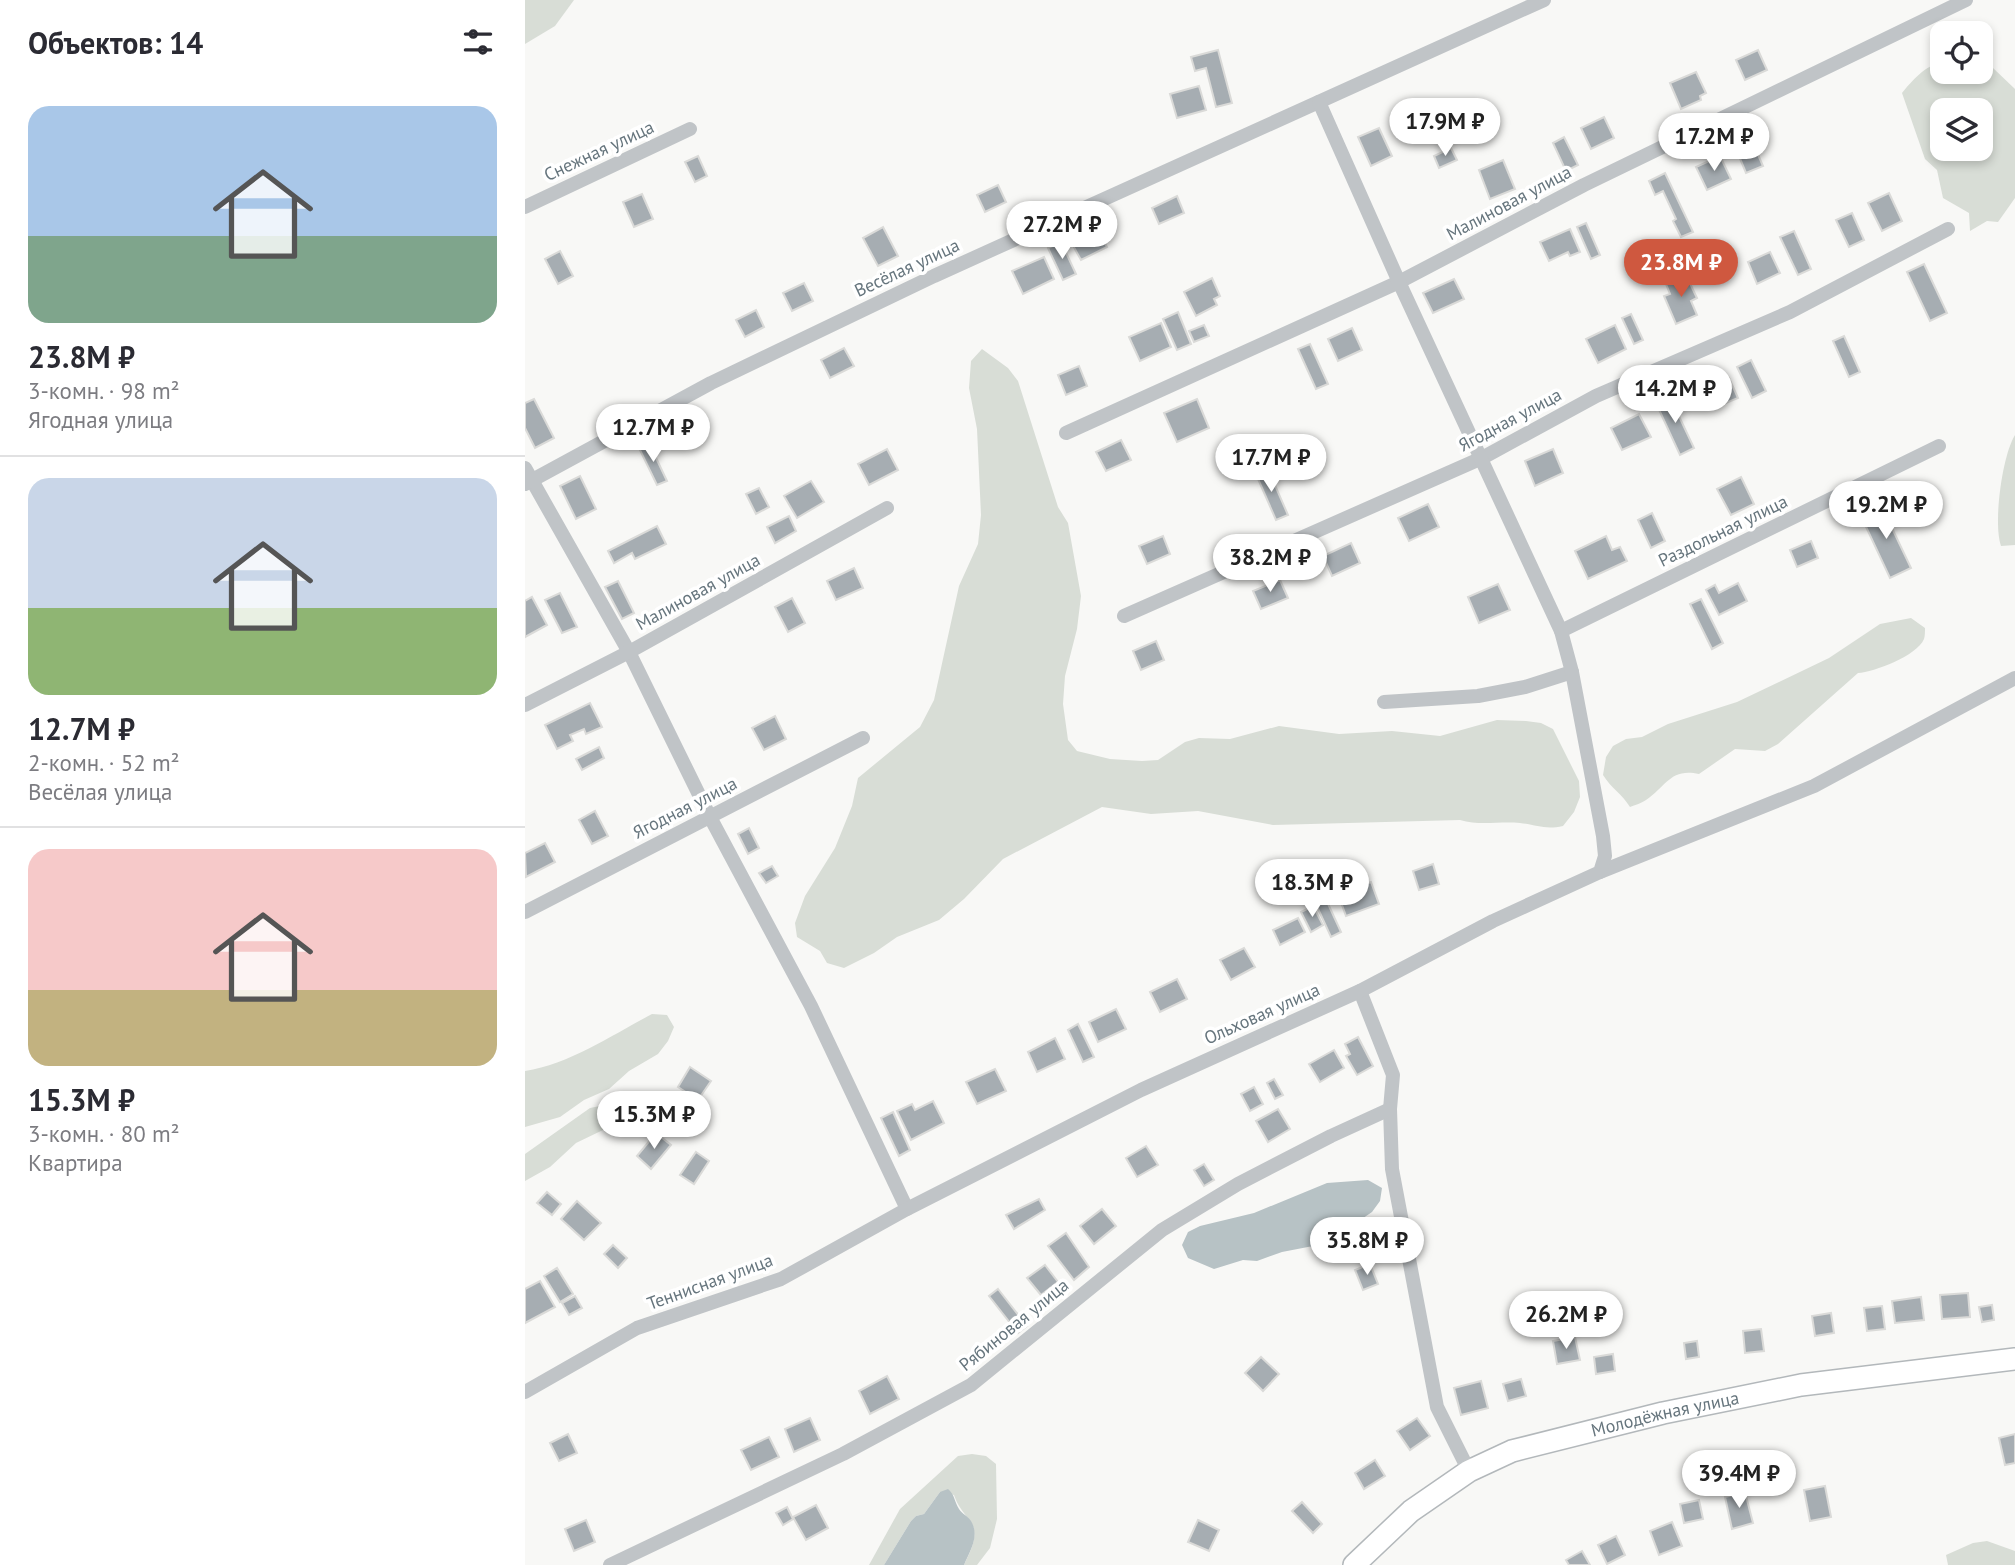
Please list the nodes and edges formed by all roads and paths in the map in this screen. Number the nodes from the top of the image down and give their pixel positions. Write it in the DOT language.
graph roads {
  1 [pos="1544,0"];
  2 [pos="1966,0"];
  3 [pos="1319,102"];
  4 [pos="690,129"];
  5 [pos="525,207"];
  6 [pos="1948,229"];
  7 [pos="1399,282"];
  8 [pos="1066,433"];
  9 [pos="1939,446"];
  10 [pos="1482,458"];
  11 [pos="527,478"];
  12 [pos="887,508"];
  13 [pos="1123,616"];
  14 [pos="1561,631"];
  15 [pos="629,652"];
  16 [pos="1572,672"];
  17 [pos="2015,678"];
  18 [pos="1384,702"];
  19 [pos="525,705"];
  20 [pos="863,738"];
  21 [pos="710,817"];
  22 [pos="1599,872"];
  23 [pos="525,912"];
  24 [pos="1360,991"];
  25 [pos="1389,1109"];
  26 [pos="907,1209"];
  27 [pos="2015,1359"];
  28 [pos="525,1392"];
  29 [pos="1469,1471"];
  30 [pos="610,1565"];
  31 [pos="1354,1565"];
  1 -- 3 [label="street, Весёлая улица"];
  2 -- 7 [label="street, Малиновая улица"];
  3 -- 7 [label="street"];
  3 -- 11 [label="street, Весёлая улица"];
  4 -- 5 [label="street, Снежная улица"];
  6 -- 10 [label="street, Ягодная улица"];
  7 -- 8 [label="street, Малиновая улица"];
  7 -- 10 [label="street"];
  9 -- 14 [label="street, Раздольная улица"];
  10 -- 13 [label="street, Ягодная улица"];
  10 -- 14 [label="street"];
  11 -- 15 [label="street"];
  12 -- 15 [label="street, Малиновая улица"];
  14 -- 16 [label="street"];
  15 -- 19 [label="street, Малиновая улица"];
  15 -- 21 [label="street"];
  16 -- 18 [label="street"];
  16 -- 22 [label="street"];
  17 -- 22 [label="street, Ольховая улица"];
  20 -- 21 [label="street, Ягодная улица"];
  21 -- 23 [label="street, Ягодная улица"];
  21 -- 26 [label="street"];
  22 -- 24 [label="street, Ольховая улица"];
  24 -- 25 [label="street"];
  24 -- 26 [label="street, Ольховая улица"];
  25 -- 29 [label="street"];
  25 -- 30 [label="street, Рябиновая улица"];
  26 -- 28 [label="street, Теннисная улица"];
  27 -- 29 [label="street, Молодёжная улица"];
  29 -- 31 [label="street, Молодёжная улица"];
}
